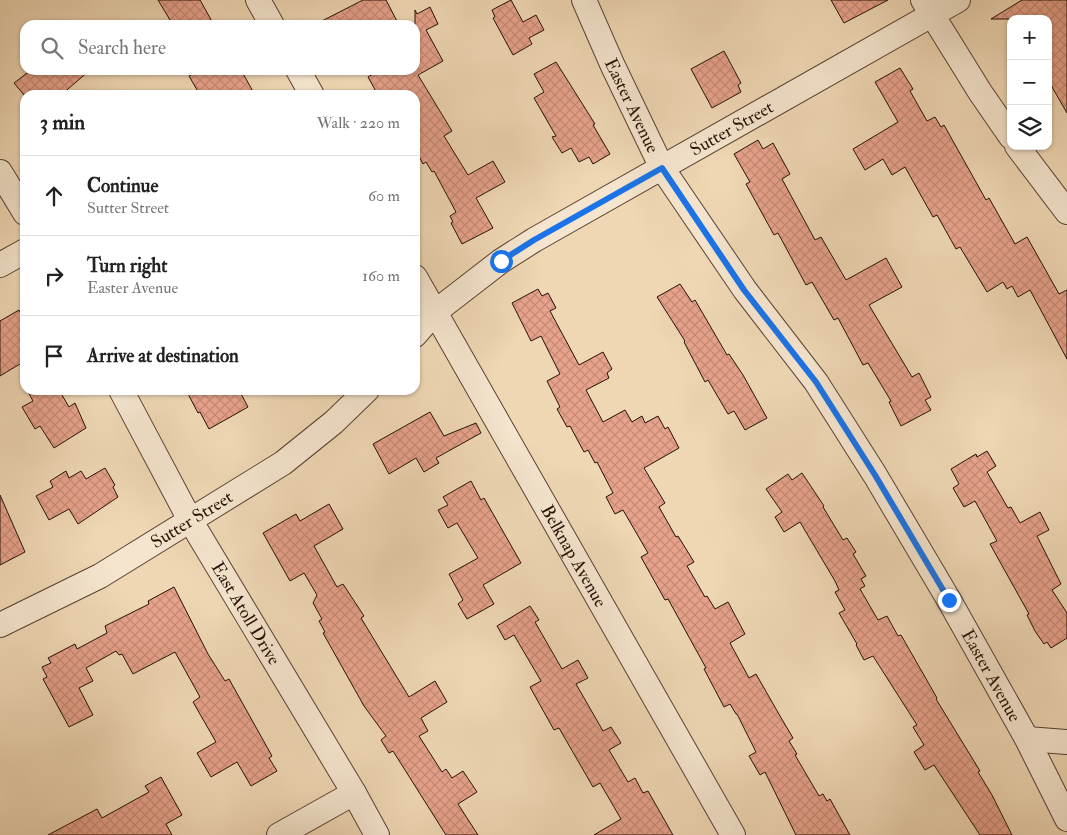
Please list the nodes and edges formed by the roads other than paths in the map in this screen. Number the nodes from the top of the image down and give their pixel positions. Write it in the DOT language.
graph roads {
  1 [pos="258,0"];
  2 [pos="584,0"];
  3 [pos="958,0"];
  4 [pos="927,8"];
  5 [pos="269,20"];
  6 [pos="301,75"];
  7 [pos="309,90"];
  8 [pos="1007,131"];
  9 [pos="1020,150"];
  10 [pos="662,168"];
  11 [pos="0,172"];
  12 [pos="20,205"];
  13 [pos="1067,212"];
  14 [pos="20,254"];
  15 [pos="0,265"];
  16 [pos="420,286"];
  17 [pos="435,312"];
  18 [pos="420,329"];
  19 [pos="124,395"];
  20 [pos="362,395"];
  21 [pos="190,520"];
  22 [pos="0,625"];
  23 [pos="1027,739"];
  24 [pos="1067,742"];
  25 [pos="354,793"];
  26 [pos="1067,819"];
  27 [pos="279,835"];
  28 [pos="377,835"];
  29 [pos="733,835"];
  1 -- 5 [label="street"];
  2 -- 10 [label="street, Easter Avenue"];
  3 -- 4 [label="street, Sutter Street"];
  4 -- 8 [label="street"];
  4 -- 10 [label="street, Sutter Street"];
  6 -- 7 [label="street"];
  9 -- 13 [label="street"];
  10 -- 17 [label="street, Sutter Street"];
  10 -- 23 [label="street, Easter Avenue"];
  11 -- 12 [label="street"];
  14 -- 15 [label="street"];
  16 -- 17 [label="street, Belknap Avenue"];
  17 -- 18 [label="street, Sutter Street"];
  17 -- 29 [label="street, Belknap Avenue"];
  19 -- 21 [label="street, East Atoll Drive"];
  20 -- 21 [label="street, Sutter Street"];
  21 -- 22 [label="street, Sutter Street"];
  21 -- 25 [label="street, East Atoll Drive"];
  23 -- 24 [label="street"];
  23 -- 26 [label="street, Easter Avenue"];
  25 -- 27 [label="street"];
  25 -- 28 [label="street, East Atoll Drive"];
}
